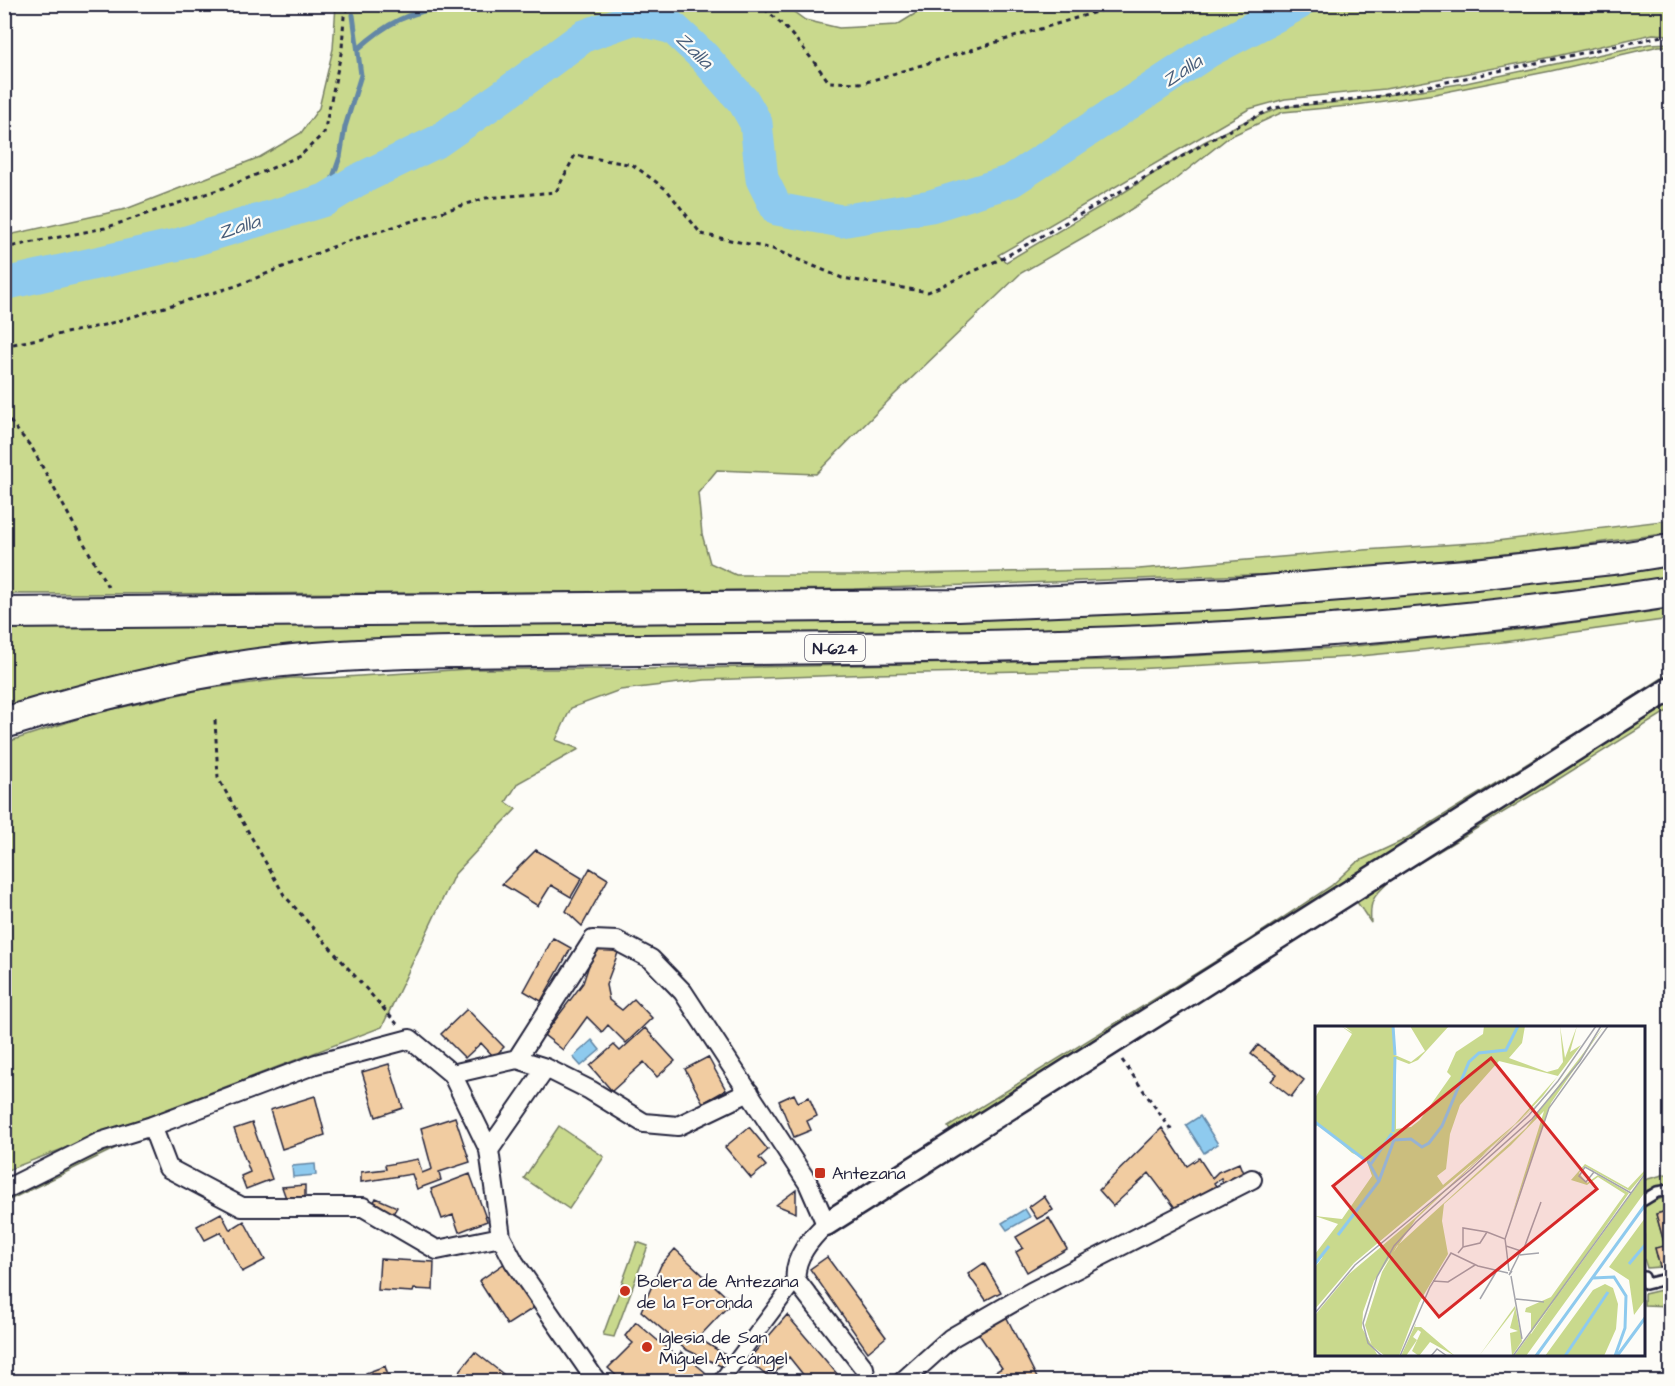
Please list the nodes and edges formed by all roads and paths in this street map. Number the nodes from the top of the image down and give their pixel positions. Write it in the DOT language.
graph roads {
  1 [pos="351,4"];
  2 [pos="757,4"];
  3 [pos="1122,4"];
  4 [pos="1671,37"];
  5 [pos="4,248"];
  6 [pos="4,346"];
  7 [pos="4,414"];
  8 [pos="1671,550"];
  9 [pos="1671,592"];
  10 [pos="121,612"];
  11 [pos="4,613"];
  12 [pos="1671,689"];
  13 [pos="215,720"];
  14 [pos="4,723"];
  15 [pos="410,1039"];
  16 [pos="1111,1044"];
  17 [pos="517,1059"];
  18 [pos="546,1068"];
  19 [pos="452,1074"];
  20 [pos="749,1092"];
  21 [pos="152,1126"];
  22 [pos="1172,1131"];
  23 [pos="489,1150"];
  24 [pos="1252,1179"];
  25 [pos="4,1190"];
  26 [pos="1671,1190"];
  27 [pos="1645,1199"];
  28 [pos="826,1224"];
  29 [pos="501,1237"];
  30 [pos="1671,1278"];
  31 [pos="796,1280"];
  32 [pos="1645,1280"];
  33 [pos="597,1382"];
  34 [pos="720,1382"];
  35 [pos="867,1382"];
  36 [pos="902,1382"];
  1 -- 5 [label="path"];
  2 -- 3 [label="path"];
  4 -- 6 [label="path"];
  7 -- 10 [label="path"];
  8 -- 10 [label="highway"];
  9 -- 14 [label="highway, N-624"];
  10 -- 11 [label="highway"];
  12 -- 16 [label="street"];
  13 -- 15 [label="path"];
  15 -- 19 [label="street"];
  15 -- 21 [label="street"];
  16 -- 22 [label="path"];
  16 -- 28 [label="street"];
  17 -- 18 [label="street"];
  17 -- 19 [label="street"];
  17 -- 20 [label="street"];
  18 -- 20 [label="street"];
  18 -- 23 [label="street"];
  19 -- 23 [label="street"];
  20 -- 28 [label="street"];
  21 -- 25 [label="street"];
  21 -- 29 [label="street"];
  23 -- 29 [label="street"];
  24 -- 36 [label="street"];
  26 -- 27 [label="lane"];
  28 -- 31 [label="street"];
  29 -- 33 [label="street"];
  30 -- 32 [label="lane"];
  31 -- 34 [label="street"];
  31 -- 35 [label="street"];
}
